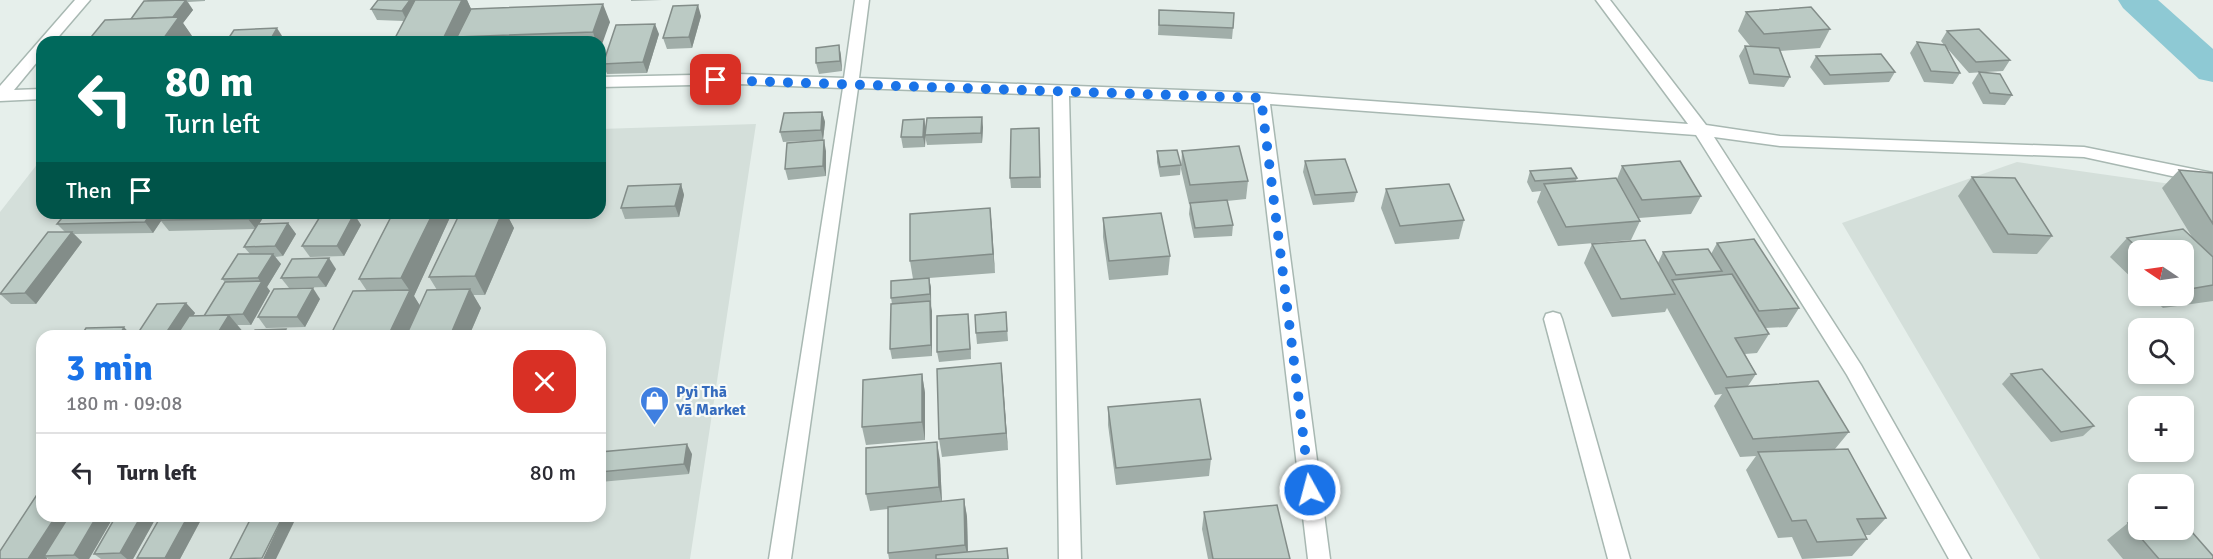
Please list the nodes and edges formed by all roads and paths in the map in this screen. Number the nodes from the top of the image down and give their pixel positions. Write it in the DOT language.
graph roads {
  1 [pos="83,0"];
  2 [pos="862,0"];
  3 [pos="1603,0"];
  4 [pos="51,36"];
  5 [pos="36,54"];
  6 [pos="606,82"];
  7 [pos="851,84"];
  8 [pos="1061,91"];
  9 [pos="36,94"];
  10 [pos="0,95"];
  11 [pos="1261,98"];
  12 [pos="1701,130"];
  13 [pos="2213,179"];
  14 [pos="1553,319"];
  15 [pos="780,559"];
  16 [pos="1070,559"];
  17 [pos="1319,559"];
  18 [pos="1619,559"];
  19 [pos="1960,559"];
  1 -- 4 [label="street"];
  2 -- 7 [label="street"];
  3 -- 12 [label="street"];
  5 -- 10 [label="street"];
  6 -- 7 [label="street"];
  7 -- 8 [label="street"];
  7 -- 15 [label="street"];
  8 -- 11 [label="street"];
  8 -- 16 [label="street"];
  9 -- 10 [label="street"];
  11 -- 12 [label="street"];
  11 -- 17 [label="street"];
  12 -- 13 [label="street"];
  12 -- 19 [label="street"];
  14 -- 18 [label="street"];
}
